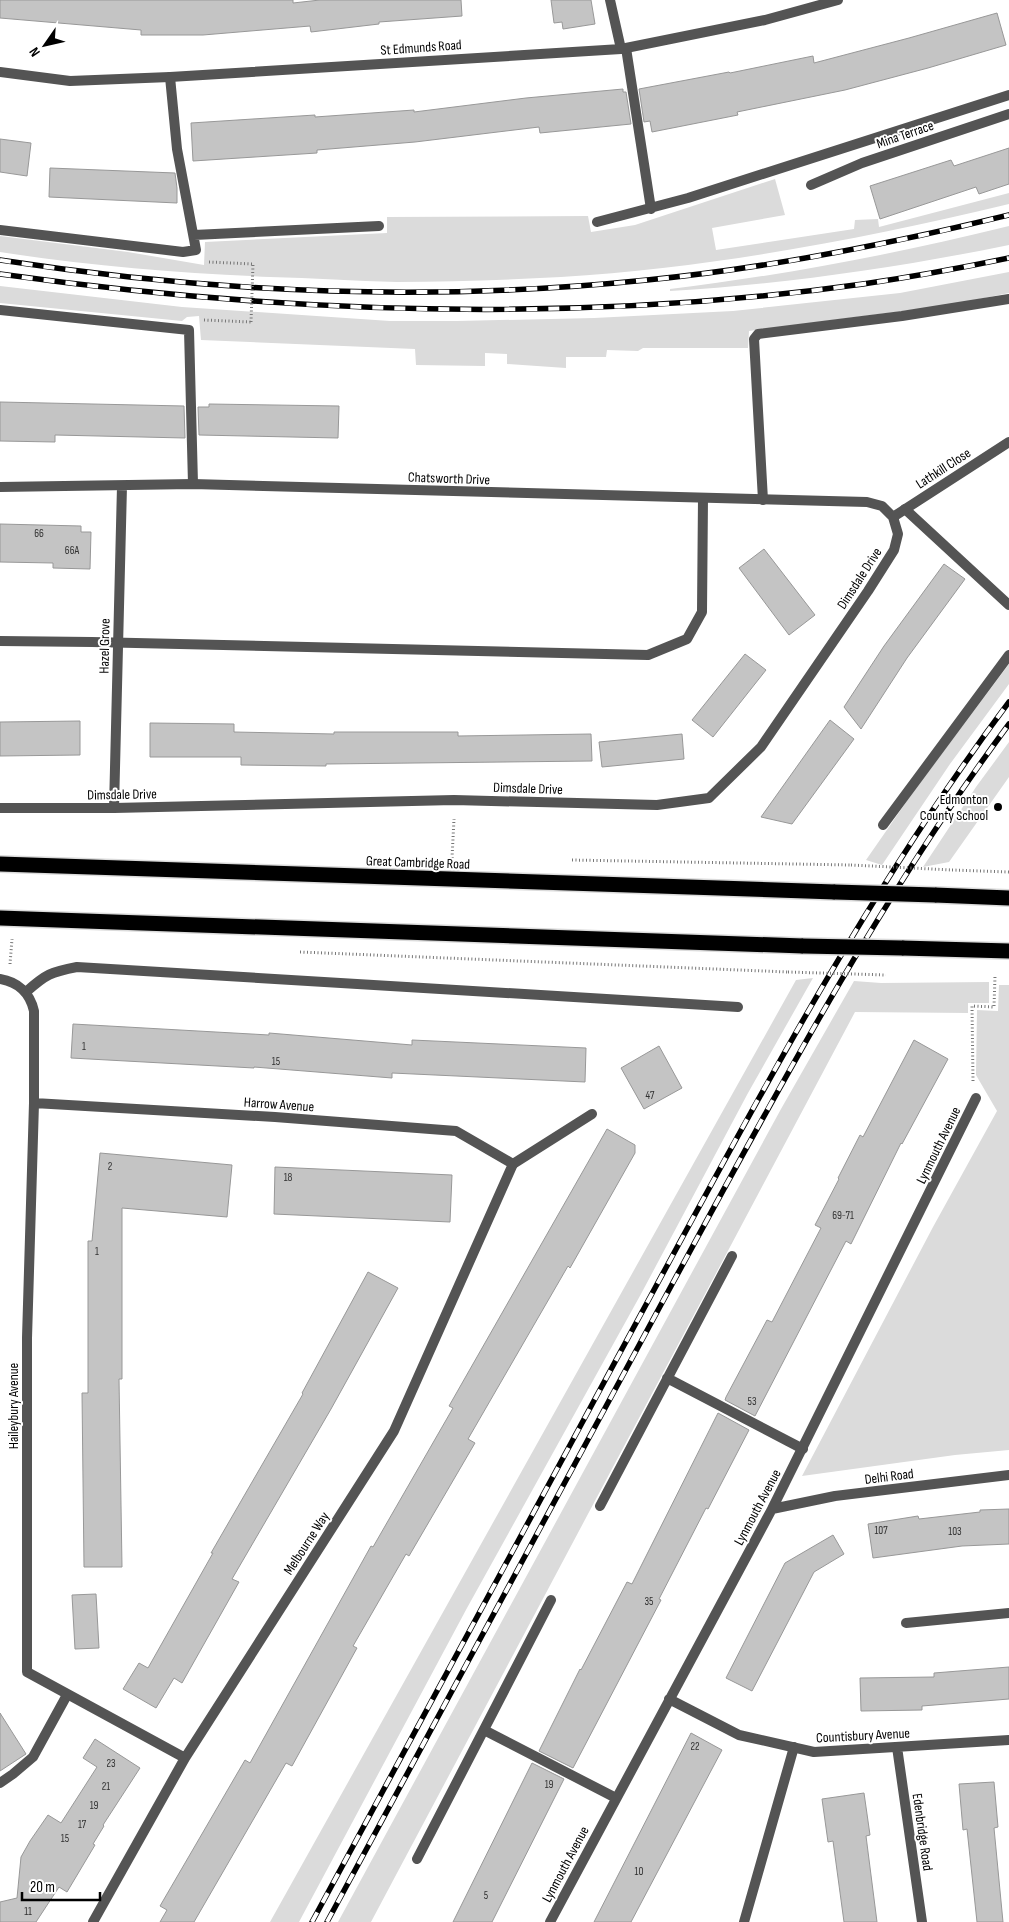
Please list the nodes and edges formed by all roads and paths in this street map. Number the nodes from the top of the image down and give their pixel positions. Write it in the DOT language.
graph roads {
  1 [pos="610,0"];
  2 [pos="838,0"];
  3 [pos="823,2"];
  4 [pos="624,48"];
  5 [pos="0,72"];
  6 [pos="170,77"];
  7 [pos="1009,95"];
  8 [pos="1009,114"];
  9 [pos="811,185"];
  10 [pos="651,209"];
  11 [pos="597,222"];
  12 [pos="379,226"];
  13 [pos="0,230"];
  14 [pos="194,235"];
  15 [pos="204,262"];
  16 [pos="1009,299"];
  17 [pos="0,310"];
  18 [pos="199,320"];
  19 [pos="1009,442"];
  20 [pos="193,484"];
  21 [pos="122,486"];
  22 [pos="0,487"];
  23 [pos="703,498"];
  24 [pos="763,500"];
  25 [pos="905,509"];
  26 [pos="893,517"];
  27 [pos="1009,605"];
  28 [pos="0,641"];
  29 [pos="118,643"];
  30 [pos="1009,655"];
  31 [pos="0,808"];
  32 [pos="114,808"];
  33 [pos="454,820"];
  34 [pos="883,825"];
  35 [pos="452,858"];
  36 [pos="0,864"];
  37 [pos="851,865"];
  38 [pos="1009,872"];
  39 [pos="1009,898"];
  40 [pos="0,918"];
  41 [pos="6,939"];
  42 [pos="292,950"];
  43 [pos="1009,951"];
  44 [pos="10,960"];
  45 [pos="886,975"];
  46 [pos="995,976"];
  47 [pos="0,979"];
  48 [pos="26,992"];
  49 [pos="738,1007"];
  50 [pos="976,1098"];
  51 [pos="34,1103"];
  52 [pos="592,1114"];
  53 [pos="513,1164"];
  54 [pos="732,1256"];
  55 [pos="667,1378"];
  56 [pos="803,1449"];
  57 [pos="1009,1475"];
  58 [pos="600,1506"];
  59 [pos="772,1509"];
  60 [pos="551,1600"];
  61 [pos="1009,1613"];
  62 [pos="906,1623"];
  63 [pos="67,1695"];
  64 [pos="669,1699"];
  65 [pos="484,1730"];
  66 [pos="1009,1740"];
  67 [pos="794,1747"];
  68 [pos="897,1747"];
  69 [pos="184,1758"];
  70 [pos="0,1783"];
  71 [pos="616,1798"];
  72 [pos="417,1858"];
  73 [pos="93,1922"];
  74 [pos="550,1922"];
  75 [pos="744,1922"];
  76 [pos="922,1922"];
  1 -- 4 [label="street"];
  2 -- 3 [label="street, St Edmunds Road"];
  3 -- 4 [label="street, St Edmunds Road"];
  4 -- 6 [label="street, St Edmunds Road"];
  4 -- 10 [label="street"];
  5 -- 6 [label="street, St Edmunds Road"];
  6 -- 14 [label="street"];
  7 -- 10 [label="street"];
  8 -- 9 [label="street, Mina Terrace"];
  10 -- 11 [label="street"];
  12 -- 14 [label="street"];
  13 -- 14 [label="street"];
  15 -- 18 [label="path, bridge"];
  16 -- 24 [label="street"];
  17 -- 20 [label="street"];
  19 -- 25 [label="street, Lathkill Close"];
  20 -- 21 [label="street, Chatsworth Drive"];
  20 -- 23 [label="street, Chatsworth Drive"];
  21 -- 22 [label="street, Chatsworth Drive"];
  21 -- 29 [label="street, Hazel Grove"];
  23 -- 24 [label="street, Chatsworth Drive"];
  23 -- 29 [label="street"];
  24 -- 26 [label="street, Chatsworth Drive"];
  25 -- 26 [label="street, Lathkill Close"];
  25 -- 27 [label="street"];
  26 -- 32 [label="street, Dimsdale Drive"];
  28 -- 29 [label="street"];
  29 -- 32 [label="street, Hazel Grove"];
  30 -- 34 [label="street"];
  31 -- 32 [label="street, Dimsdale Drive"];
  33 -- 35 [label="path"];
  36 -- 39 [label="highway, Great Cambridge Road, bridge"];
  37 -- 38 [label="path, bridge"];
  40 -- 43 [label="highway, bridge"];
  41 -- 44 [label="path"];
  42 -- 45 [label="path, bridge"];
  46 -- 50 [label="path"];
  47 -- 48 [label="street"];
  48 -- 49 [label="street"];
  48 -- 51 [label="street, Haileybury Avenue"];
  50 -- 56 [label="street, Lynmouth Avenue"];
  51 -- 53 [label="street, Harrow Avenue"];
  51 -- 63 [label="street, Haileybury Avenue"];
  52 -- 53 [label="street"];
  53 -- 69 [label="street, Melbourne Way"];
  54 -- 55 [label="street"];
  55 -- 56 [label="street"];
  55 -- 58 [label="street"];
  56 -- 59 [label="street, Lynmouth Avenue"];
  57 -- 59 [label="street, Delhi Road"];
  59 -- 64 [label="street, Lynmouth Avenue"];
  60 -- 65 [label="street"];
  61 -- 62 [label="street"];
  63 -- 69 [label="street, Haileybury Avenue"];
  63 -- 70 [label="street"];
  64 -- 67 [label="street, Countisbury Avenue"];
  64 -- 71 [label="street, Lynmouth Avenue"];
  65 -- 71 [label="street"];
  65 -- 72 [label="street"];
  66 -- 68 [label="street, Countisbury Avenue"];
  67 -- 68 [label="street, Countisbury Avenue"];
  67 -- 75 [label="street"];
  68 -- 76 [label="street, Edenbridge Road"];
  69 -- 73 [label="street, Melbourne Way"];
  71 -- 74 [label="street, Lynmouth Avenue"];
}
